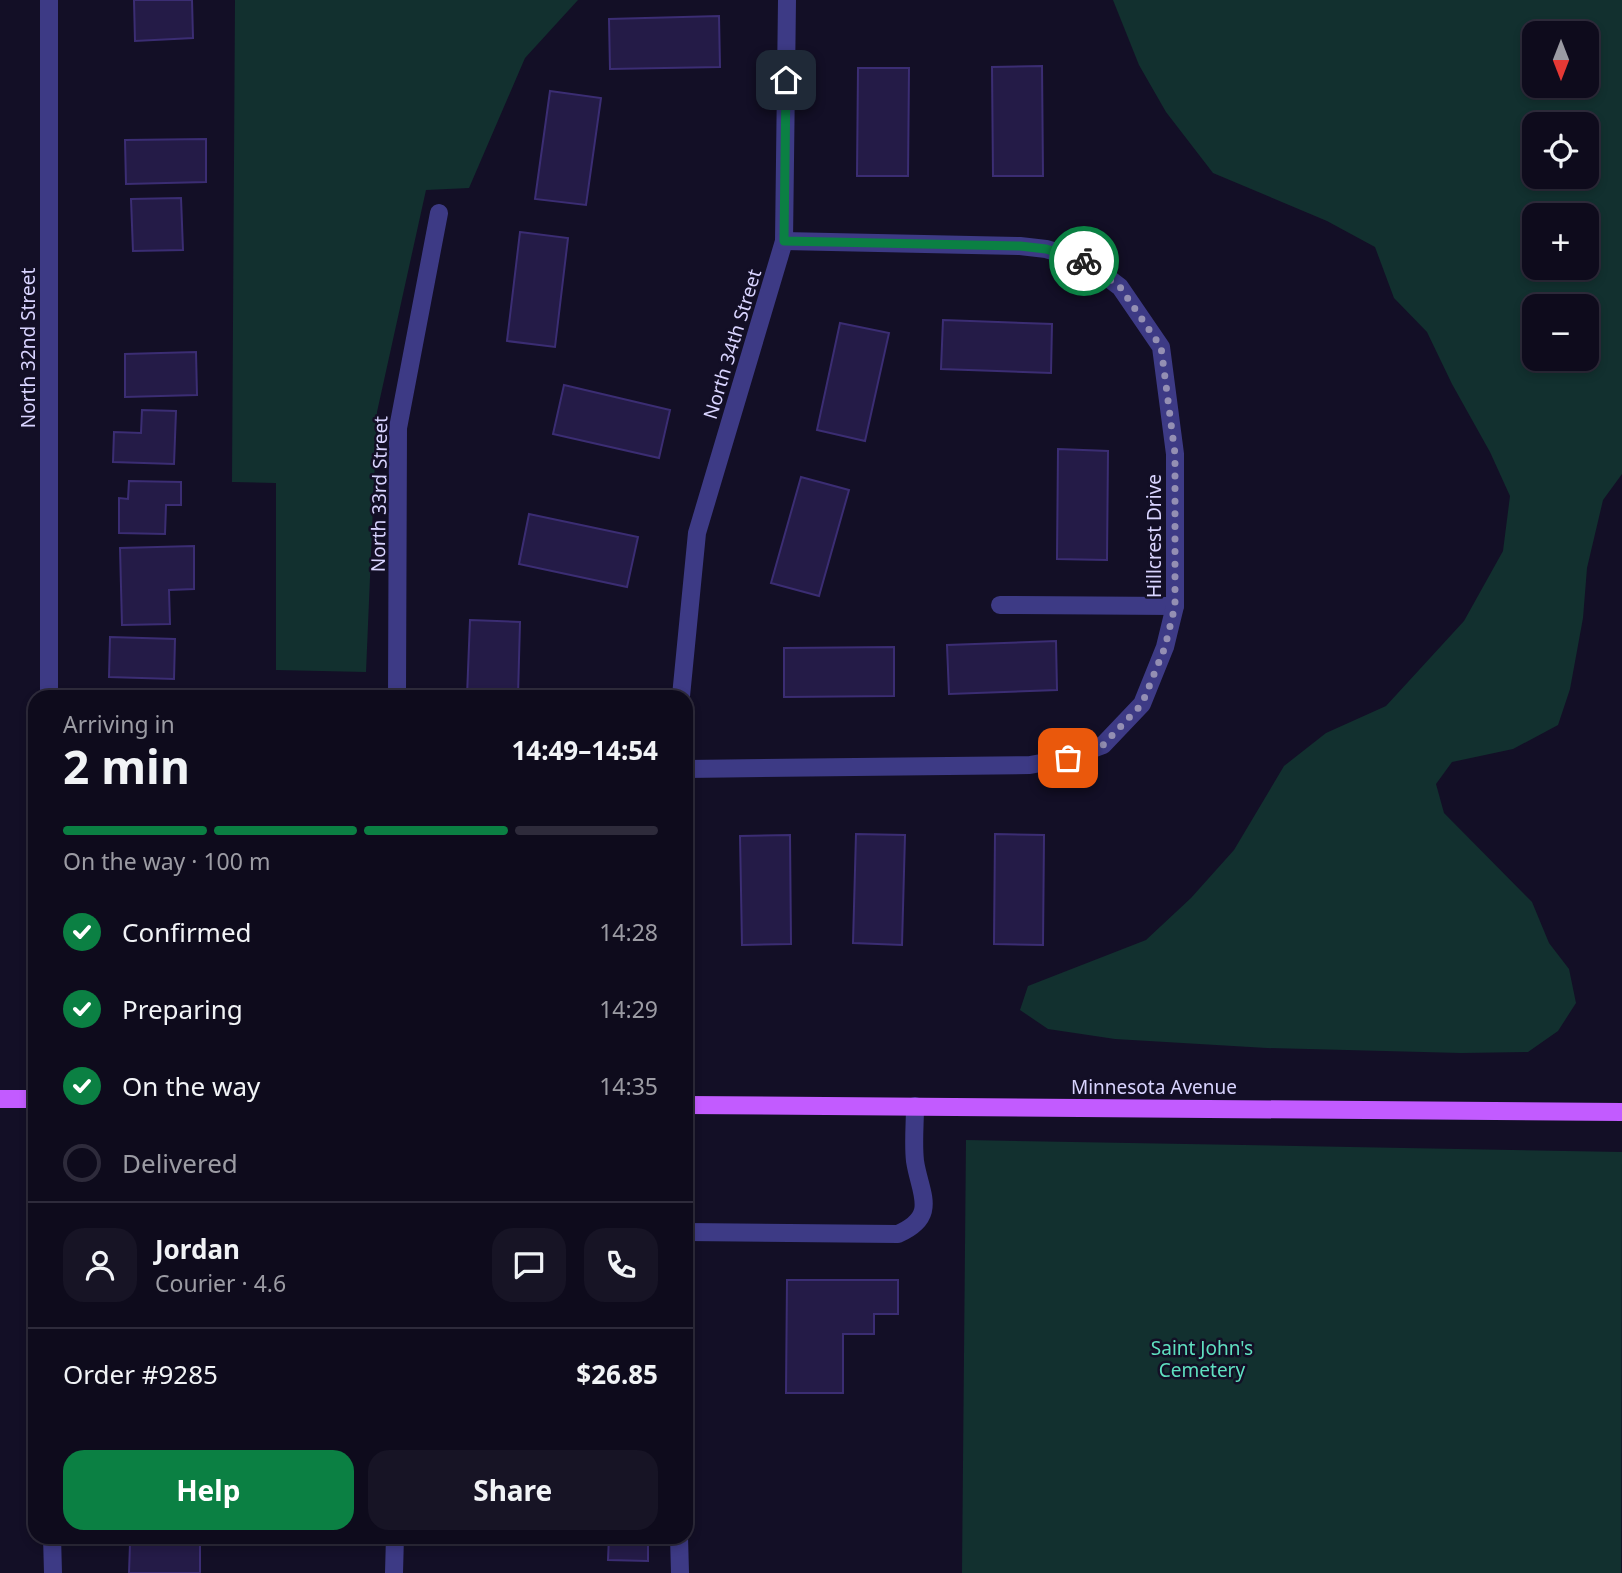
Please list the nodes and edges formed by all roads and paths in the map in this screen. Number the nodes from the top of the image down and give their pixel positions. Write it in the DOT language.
graph roads {
  1 [pos="48,0"];
  2 [pos="787,0"];
  3 [pos="439,213"];
  4 [pos="784,241"];
  5 [pos="1000,605"];
  6 [pos="1175,606"];
  7 [pos="49,690"];
  8 [pos="397,690"];
  9 [pos="682,690"];
  10 [pos="693,769"];
  11 [pos="0,1099"];
  12 [pos="28,1099"];
  13 [pos="693,1105"];
  14 [pos="915,1106"];
  15 [pos="1622,1112"];
  16 [pos="693,1232"];
  17 [pos="52,1544"];
  18 [pos="395,1544"];
  19 [pos="679,1544"];
  20 [pos="53,1573"];
  21 [pos="394,1573"];
  22 [pos="680,1573"];
  1 -- 7 [label="street, North 32nd Street"];
  2 -- 4 [label="street, North 34th Street"];
  3 -- 8 [label="street, North 33rd Street"];
  4 -- 6 [label="street, Hillcrest Drive"];
  4 -- 9 [label="street, North 34th Street"];
  5 -- 6 [label="street"];
  6 -- 10 [label="street, Hillcrest Drive"];
  11 -- 12 [label="main road"];
  13 -- 14 [label="main road, Minnesota Avenue"];
  14 -- 15 [label="main road, Minnesota Avenue"];
  14 -- 16 [label="street"];
  17 -- 20 [label="street"];
  18 -- 21 [label="street"];
  19 -- 22 [label="street"];
}
